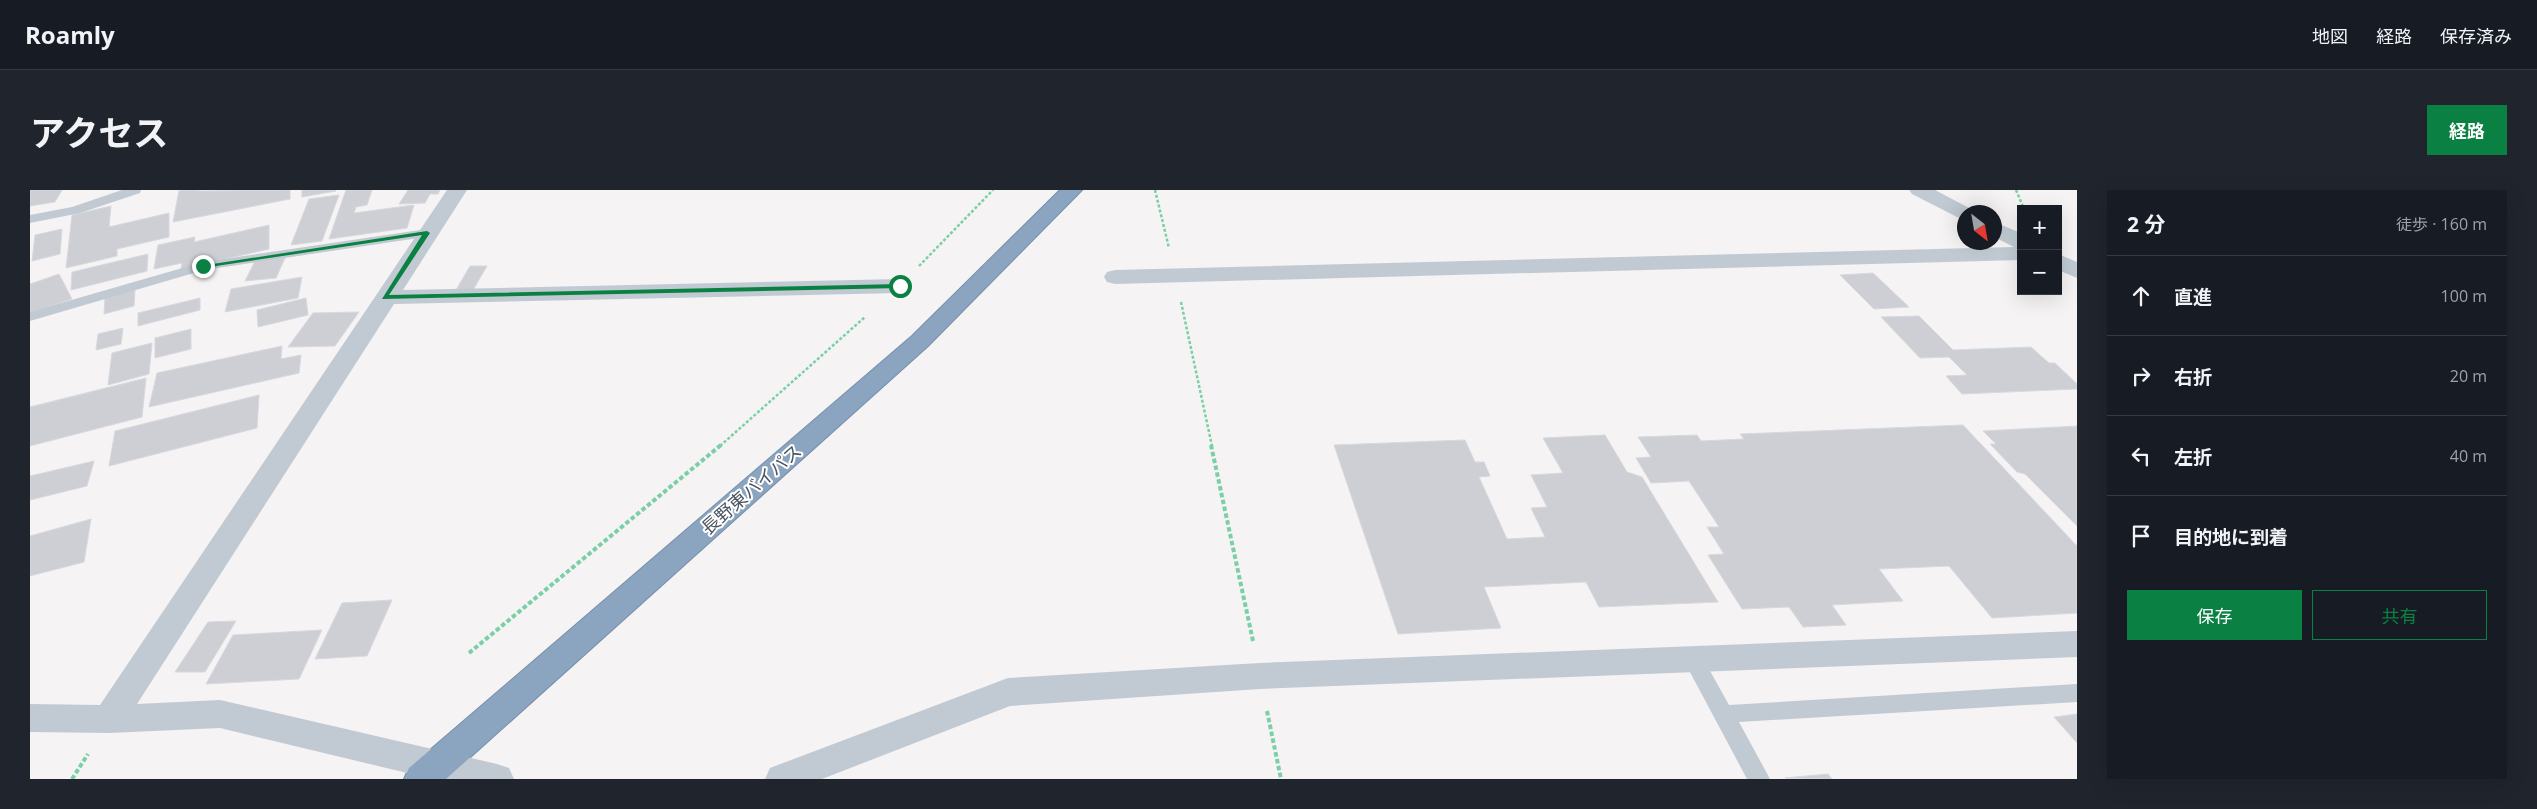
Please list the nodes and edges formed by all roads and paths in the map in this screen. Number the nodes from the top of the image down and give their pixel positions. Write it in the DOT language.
graph roads {
  1 [pos="135,190"];
  2 [pos="457,190"];
  3 [pos="993,190"];
  4 [pos="1072,190"];
  5 [pos="1155,190"];
  6 [pos="1919,190"];
  7 [pos="2016,190"];
  8 [pos="2022,205"];
  9 [pos="1957,209"];
  10 [pos="30,219"];
  11 [pos="2002,232"];
  12 [pos="427,233"];
  13 [pos="2017,240"];
  14 [pos="2017,253"];
  15 [pos="2062,263"];
  16 [pos="2077,271"];
  17 [pos="1175,275"];
  18 [pos="1115,277"];
  19 [pos="900,286"];
  20 [pos="385,297"];
  21 [pos="30,317"];
  22 [pos="2077,644"];
  23 [pos="470,653"];
  24 [pos="1693,659"];
  25 [pos="1260,676"];
  26 [pos="2077,693"];
  27 [pos="1723,714"];
  28 [pos="30,718"];
  29 [pos="109,719"];
  30 [pos="429,773"];
  31 [pos="497,779"];
  32 [pos="782,779"];
  33 [pos="1281,779"];
  34 [pos="1759,779"];
  1 -- 10 [label="lane"];
  2 -- 12 [label="street"];
  3 -- 19 [label="path"];
  4 -- 30 [label="highway, 長野東バイパス"];
  5 -- 17 [label="path"];
  6 -- 9 [label="street"];
  7 -- 8 [label="path"];
  11 -- 13 [label="street"];
  12 -- 20 [label="street"];
  12 -- 21 [label="lane"];
  14 -- 17 [label="street"];
  15 -- 16 [label="street"];
  17 -- 18 [label="street"];
  17 -- 25 [label="path"];
  19 -- 20 [label="street"];
  19 -- 23 [label="path"];
  20 -- 29 [label="street"];
  22 -- 24 [label="street"];
  24 -- 25 [label="street"];
  24 -- 27 [label="lane"];
  25 -- 32 [label="street"];
  25 -- 33 [label="path"];
  26 -- 27 [label="lane"];
  27 -- 34 [label="lane"];
  28 -- 29 [label="street"];
  29 -- 30 [label="street"];
  30 -- 31 [label="street"];
}
